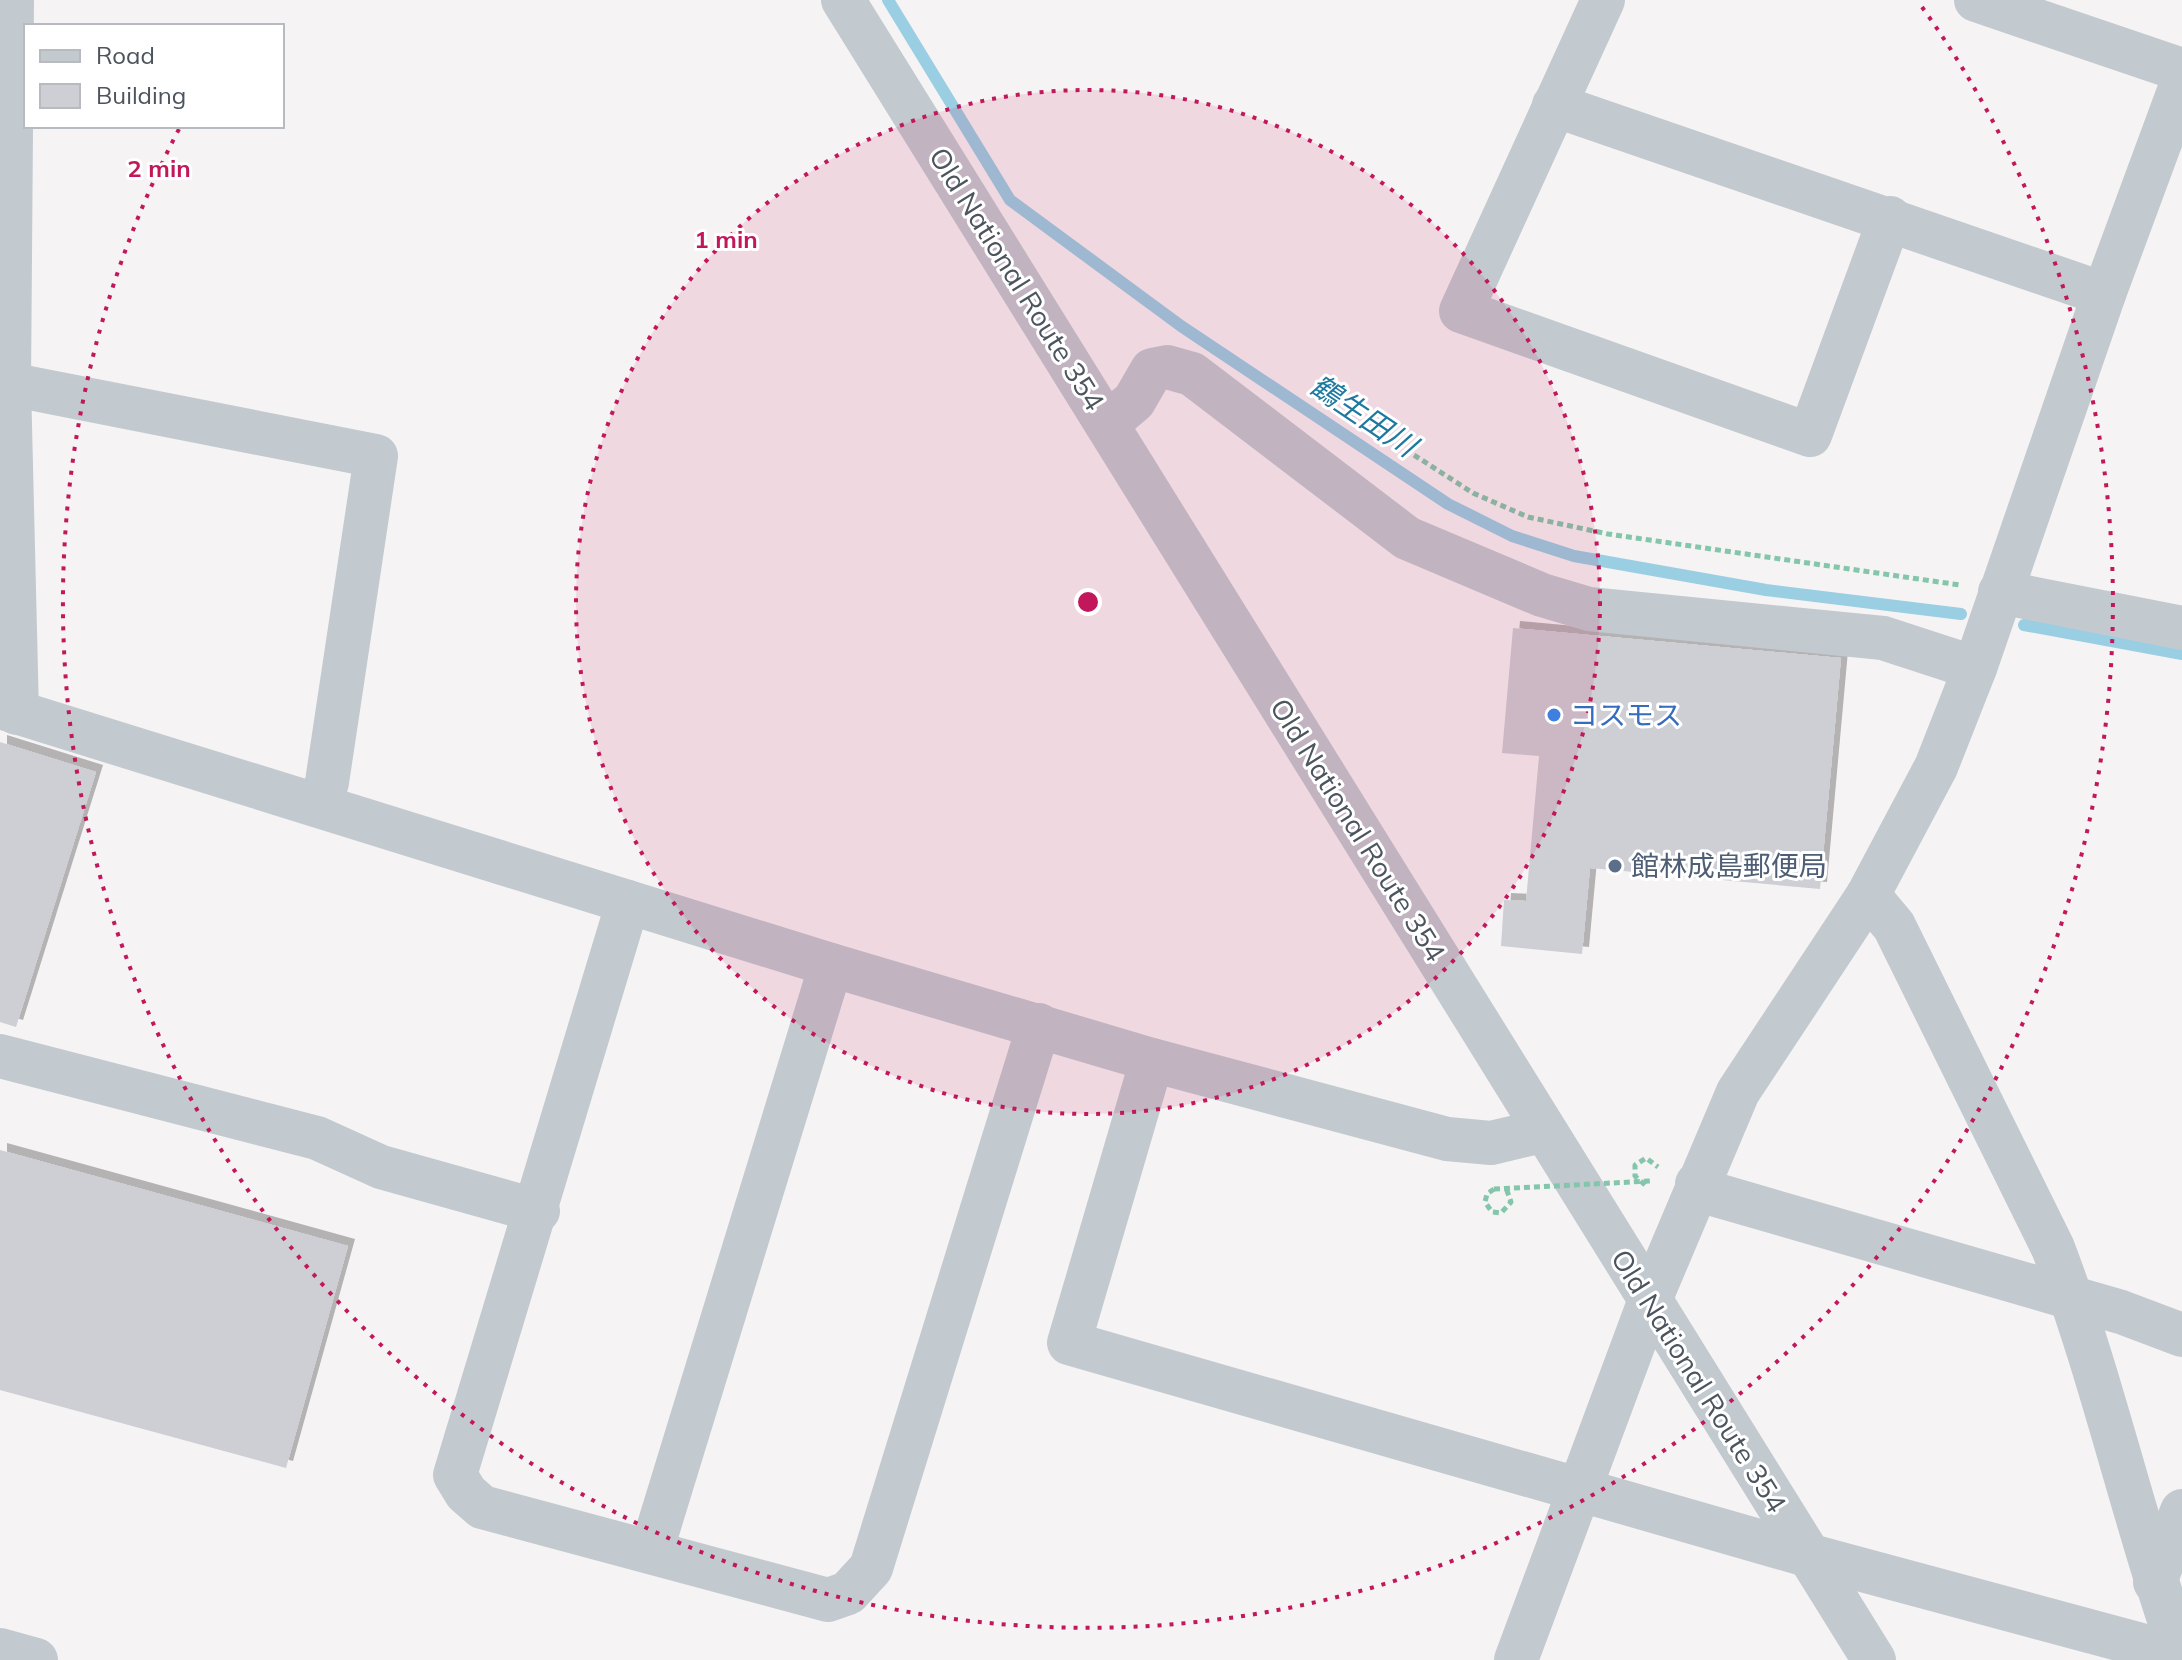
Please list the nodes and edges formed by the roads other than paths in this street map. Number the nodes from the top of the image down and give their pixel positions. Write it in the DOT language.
graph roads {
  1 [pos="12,0"];
  2 [pos="843,0"];
  3 [pos="1603,0"];
  4 [pos="1976,0"];
  5 [pos="2182,70"];
  6 [pos="2182,83"];
  7 [pos="1554,105"];
  8 [pos="1890,218"];
  9 [pos="2104,294"];
  10 [pos="9,384"];
  11 [pos="1108,423"];
  12 [pos="2000,592"];
  13 [pos="2182,628"];
  14 [pos="1975,668"];
  15 [pos="8,710"];
  16 [pos="320,806"];
  17 [pos="1868,895"];
  18 [pos="628,902"];
  19 [pos="831,965"];
  20 [pos="1039,1025"];
  21 [pos="0,1056"];
  22 [pos="1152,1060"];
  23 [pos="1542,1131"];
  24 [pos="1697,1184"];
  25 [pos="538,1211"];
  26 [pos="2072,1298"];
  27 [pos="1650,1300"];
  28 [pos="2182,1335"];
  29 [pos="1578,1490"];
  30 [pos="2182,1511"];
  31 [pos="651,1552"];
  32 [pos="1807,1555"];
  33 [pos="2155,1582"];
  34 [pos="0,1650"];
  35 [pos="2182,1656"];
  36 [pos="36,1660"];
  37 [pos="1516,1660"];
  38 [pos="1874,1660"];
  1 -- 10 [label="street"];
  2 -- 11 [label="street, Old National Route 354"];
  3 -- 7 [label="street"];
  4 -- 5 [label="street"];
  6 -- 9 [label="street"];
  7 -- 8 [label="street"];
  7 -- 8 [label="street"];
  8 -- 9 [label="street"];
  9 -- 12 [label="street"];
  10 -- 15 [label="street"];
  10 -- 16 [label="street"];
  11 -- 14 [label="street"];
  11 -- 23 [label="street, Old National Route 354"];
  12 -- 13 [label="street"];
  12 -- 14 [label="street"];
  14 -- 17 [label="street"];
  15 -- 16 [label="street"];
  16 -- 18 [label="street"];
  17 -- 24 [label="street"];
  17 -- 26 [label="street"];
  18 -- 19 [label="street"];
  18 -- 25 [label="street"];
  19 -- 20 [label="street"];
  19 -- 31 [label="street"];
  20 -- 22 [label="street"];
  20 -- 31 [label="street"];
  21 -- 25 [label="street"];
  22 -- 23 [label="street"];
  22 -- 29 [label="street"];
  23 -- 27 [label="street, Old National Route 354"];
  24 -- 26 [label="street"];
  24 -- 27 [label="street"];
  25 -- 31 [label="street"];
  26 -- 28 [label="street"];
  26 -- 33 [label="street"];
  27 -- 29 [label="street"];
  27 -- 32 [label="street, Old National Route 354"];
  29 -- 32 [label="street"];
  29 -- 37 [label="street"];
  30 -- 33 [label="street"];
  32 -- 35 [label="street"];
  32 -- 38 [label="street, Old National Route 354"];
  33 -- 35 [label="street"];
  34 -- 36 [label="street"];
}
